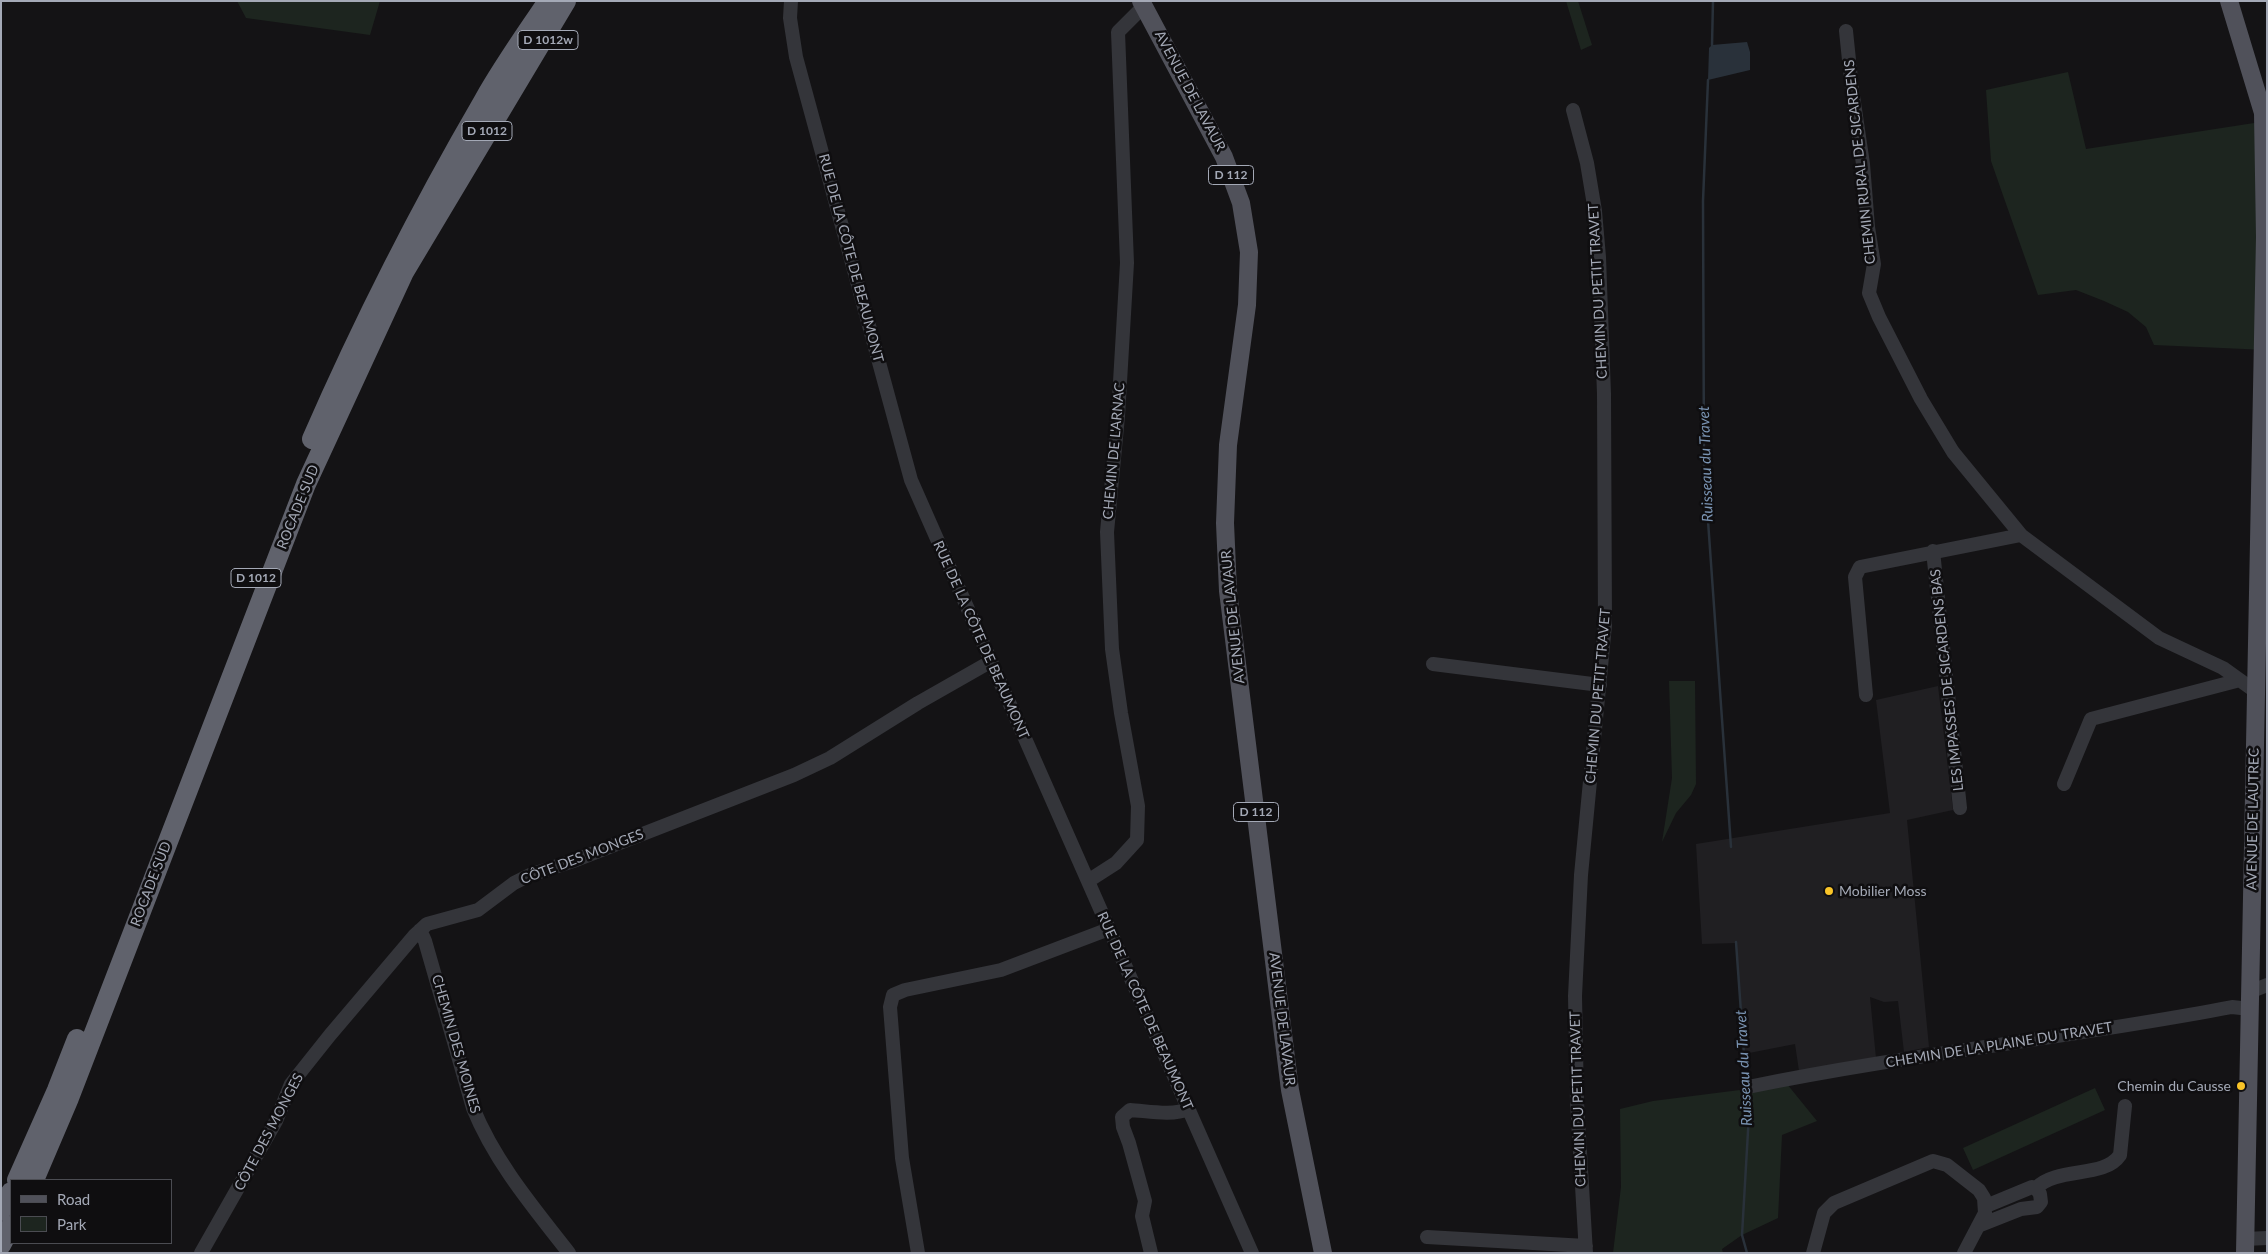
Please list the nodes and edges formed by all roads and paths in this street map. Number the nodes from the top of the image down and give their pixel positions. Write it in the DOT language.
graph roads {
  1 [pos="548,1"];
  2 [pos="566,1"];
  3 [pos="578,1"];
  4 [pos="791,1"];
  5 [pos="2229,1"];
  6 [pos="1142,3"];
  7 [pos="1846,30"];
  8 [pos="518,79"];
  9 [pos="1573,110"];
  10 [pos="2021,535"];
  11 [pos="1933,551"];
  12 [pos="990,662"];
  13 [pos="1433,664"];
  14 [pos="2240,680"];
  15 [pos="1600,685"];
  16 [pos="2255,691"];
  17 [pos="1866,695"];
  18 [pos="2064,784"];
  19 [pos="1960,808"];
  20 [pos="1088,881"];
  21 [pos="1109,929"];
  22 [pos="420,930"];
  23 [pos="2259,987"];
  24 [pos="2250,1009"];
  25 [pos="1748,1087"];
  26 [pos="2125,1106"];
  27 [pos="1189,1109"];
  28 [pos="17,1179"];
  29 [pos="34,1179"];
  30 [pos="2036,1188"];
  31 [pos="10,1194"];
  32 [pos="1986,1206"];
  33 [pos="1,1211"];
  34 [pos="1978,1226"];
  35 [pos="10,1228"];
  36 [pos="1427,1237"];
  37 [pos="2267,1238"];
  38 [pos="1,1245"];
  39 [pos="2245,1246"];
  40 [pos="1586,1250"];
  41 [pos="201,1253"];
  42 [pos="569,1253"];
  43 [pos="918,1253"];
  44 [pos="1151,1253"];
  45 [pos="1252,1253"];
  46 [pos="1323,1253"];
  47 [pos="1813,1253"];
  48 [pos="1964,1253"];
  1 -- 28 [label="highway, ROCADE SUD / D 1012"];
  2 -- 8 [label="highway, ROCADE SUD / D 1012"];
  3 -- 8 [label="highway, D 1012w"];
  4 -- 12 [label="street, RUE DE LA CÔTE DE BEAUMONT"];
  5 -- 16 [label="main road, AVENUE DE LAUTREC"];
  6 -- 20 [label="street, CHEMIN DE L'ARNAC"];
  6 -- 46 [label="main road, AVENUE DE LAVAUR / D 112"];
  7 -- 10 [label="street, CHEMIN RURAL DE SICARDENS"];
  8 -- 29 [label="highway, ROCADE SUD / D 1012"];
  9 -- 15 [label="street, CHEMIN DU PETIT TRAVET"];
  10 -- 11 [label="street, LES IMPASSES DE SICARDENS BAS"];
  10 -- 14 [label="street, CHEMIN RURAL DE SICARDENS"];
  11 -- 17 [label="street, LES IMPASSES DE SICARDENS BAS"];
  11 -- 19 [label="street, LES IMPASSES DE SICARDENS BAS"];
  12 -- 20 [label="street, RUE DE LA CÔTE DE BEAUMONT"];
  12 -- 22 [label="street, CÔTE DES MONGES"];
  13 -- 15 [label="street"];
  14 -- 16 [label="street, CHEMIN RURAL DE SICARDENS"];
  14 -- 18 [label="street"];
  15 -- 40 [label="street, CHEMIN DU PETIT TRAVET"];
  16 -- 23 [label="main road, AVENUE DE LAUTREC"];
  20 -- 21 [label="street, RUE DE LA CÔTE DE BEAUMONT"];
  21 -- 27 [label="street, RUE DE LA CÔTE DE BEAUMONT"];
  21 -- 43 [label="street"];
  22 -- 41 [label="street, CÔTE DES MONGES"];
  22 -- 42 [label="street, CHEMIN DES MOINES"];
  23 -- 24 [label="main road, AVENUE DE LAUTREC"];
  24 -- 25 [label="street, CHEMIN DE LA PLAINE DU TRAVET"];
  24 -- 39 [label="main road, AVENUE DE LAUTREC"];
  26 -- 30 [label="street"];
  27 -- 44 [label="street"];
  27 -- 45 [label="street, RUE DE LA CÔTE DE BEAUMONT"];
  30 -- 32 [label="street"];
  30 -- 34 [label="street"];
  31 -- 33 [label="highway"];
  32 -- 34 [label="street"];
  32 -- 47 [label="street"];
  34 -- 48 [label="street"];
  35 -- 38 [label="highway"];
  36 -- 40 [label="street"];
  37 -- 39 [label="street"];
}
